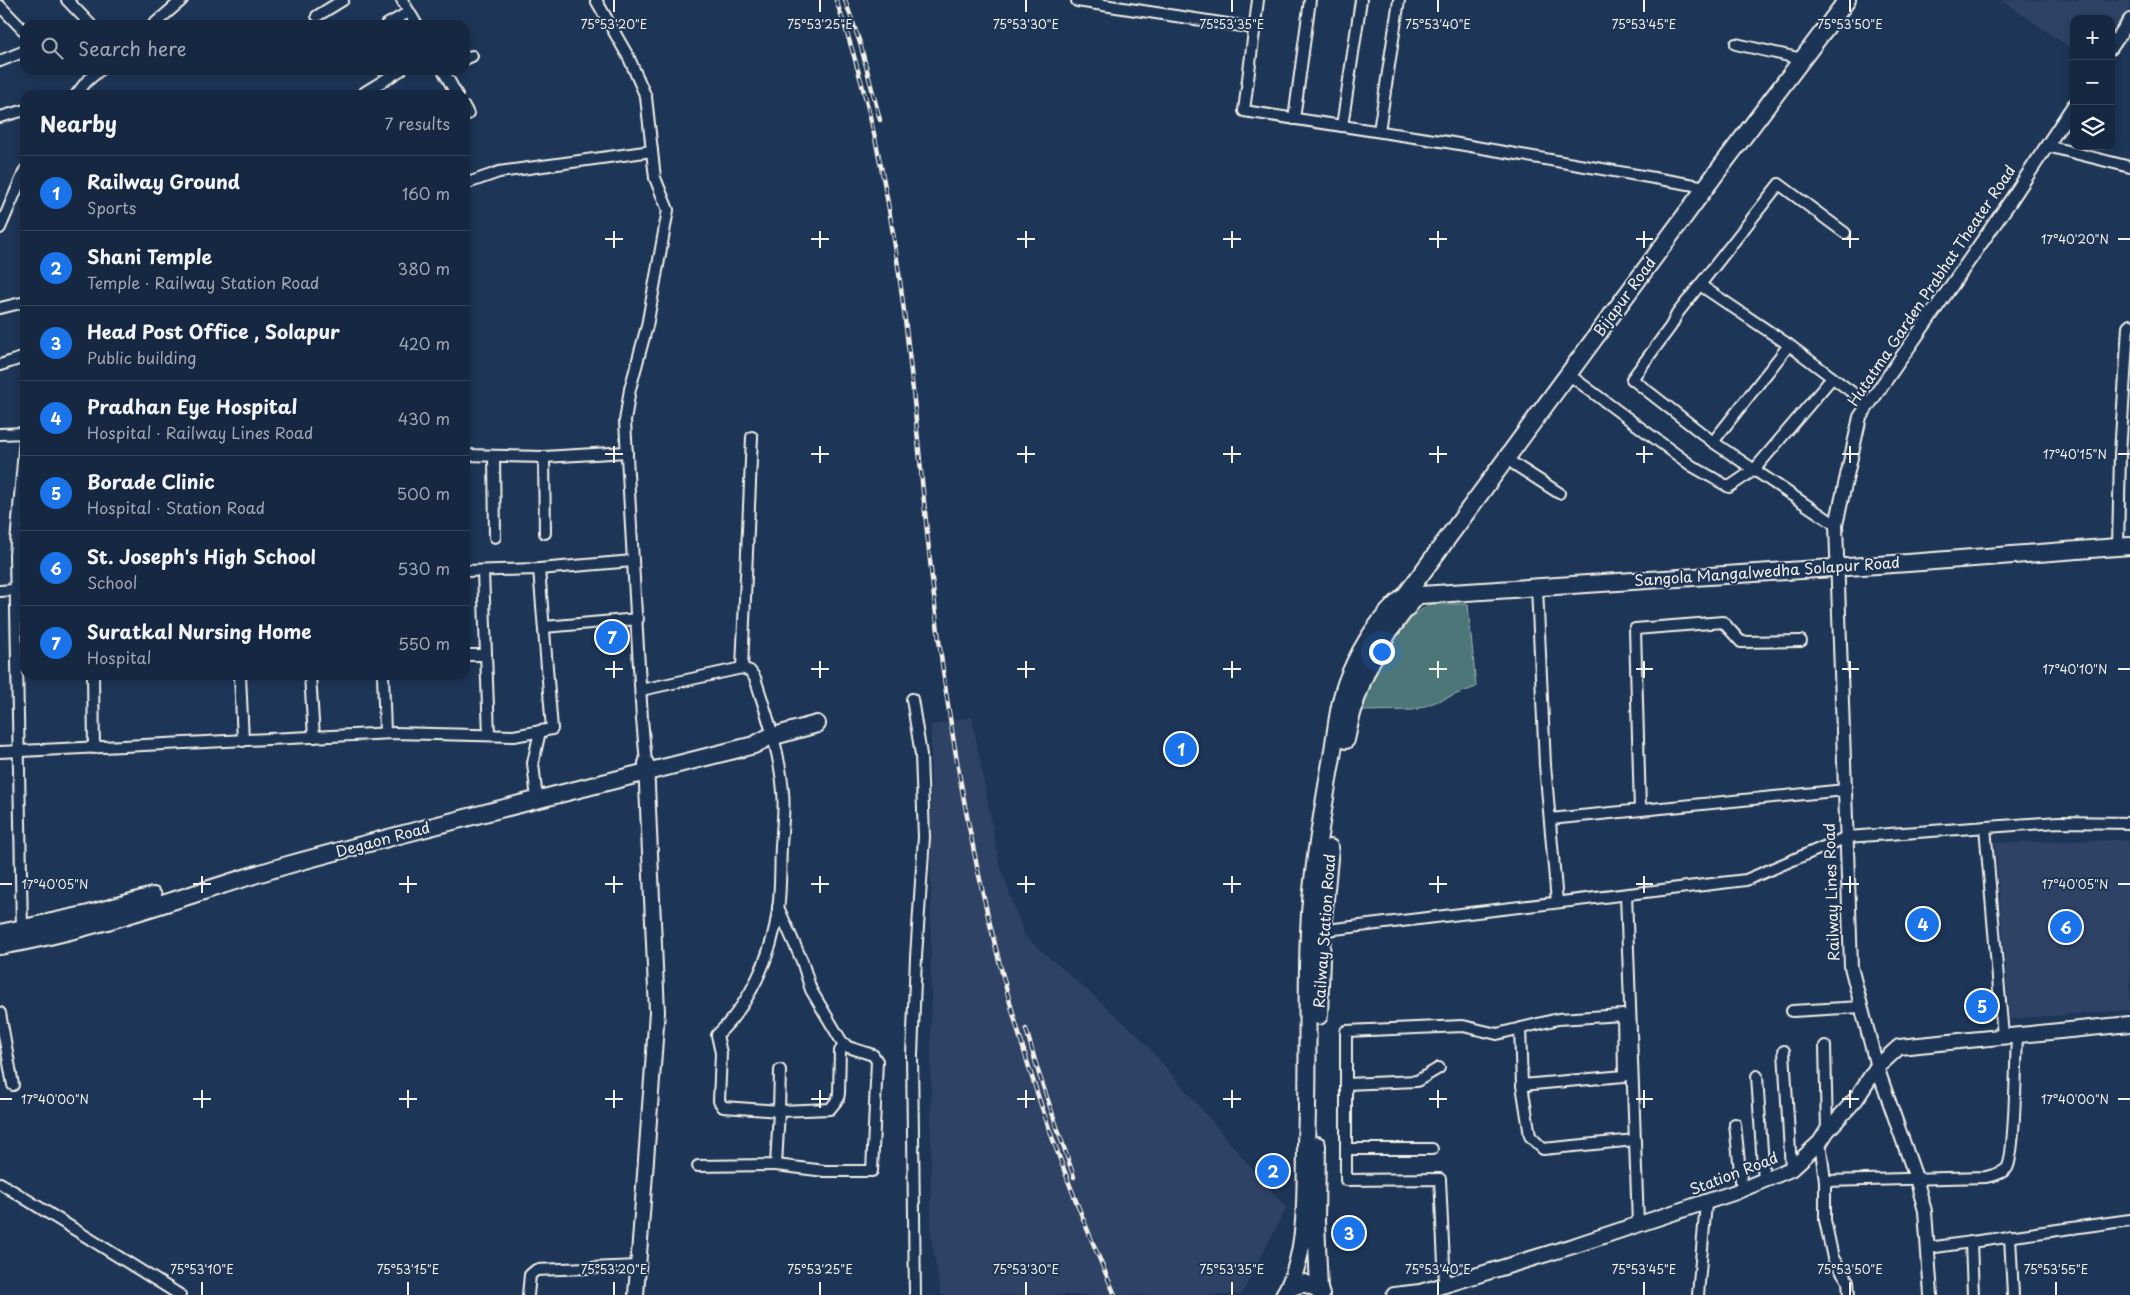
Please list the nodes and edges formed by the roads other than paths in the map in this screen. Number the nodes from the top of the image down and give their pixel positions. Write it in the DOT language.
graph roads {
  1 [pos="67,0"];
  2 [pos="182,0"];
  3 [pos="343,0"];
  4 [pos="402,0"];
  5 [pos="596,0"];
  6 [pos="1258,0"];
  7 [pos="1310,0"];
  8 [pos="1361,0"];
  9 [pos="1399,0"];
  10 [pos="1847,0"];
  11 [pos="1859,0"];
  12 [pos="1078,1"];
  13 [pos="1126,4"];
  14 [pos="0,6"];
  15 [pos="409,12"];
  16 [pos="317,16"];
  17 [pos="86,20"];
  18 [pos="158,20"];
  19 [pos="395,20"];
  20 [pos="414,20"];
  21 [pos="2130,20"];
  22 [pos="20,27"];
  23 [pos="1254,28"];
  24 [pos="2115,42"];
  25 [pos="1736,44"];
  26 [pos="20,53"];
  27 [pos="1802,59"];
  28 [pos="0,61"];
  29 [pos="94,75"];
  30 [pos="393,75"];
  31 [pos="445,75"];
  32 [pos="80,90"];
  33 [pos="368,90"];
  34 [pos="452,90"];
  35 [pos="20,111"];
  36 [pos="2070,111"];
  37 [pos="0,117"];
  38 [pos="1294,119"];
  39 [pos="1342,126"];
  40 [pos="1379,131"];
  41 [pos="2047,146"];
  42 [pos="652,151"];
  43 [pos="2130,167"];
  44 [pos="20,182"];
  45 [pos="470,182"];
  46 [pos="1706,187"];
  47 [pos="0,228"];
  48 [pos="1845,233"];
  49 [pos="1700,285"];
  50 [pos="20,303"];
  51 [pos="0,308"];
  52 [pos="2130,325"];
  53 [pos="1789,345"];
  54 [pos="20,359"];
  55 [pos="0,365"];
  56 [pos="1572,377"];
  57 [pos="1832,378"];
  58 [pos="1869,405"];
  59 [pos="20,432"];
  60 [pos="0,434"];
  61 [pos="752,437"];
  62 [pos="1713,442"];
  63 [pos="628,452"];
  64 [pos="470,455"];
  65 [pos="494,456"];
  66 [pos="544,457"];
  67 [pos="1514,464"];
  68 [pos="1754,470"];
  69 [pos="1559,493"];
  70 [pos="1836,526"];
  71 [pos="20,527"];
  72 [pos="545,533"];
  73 [pos="495,537"];
  74 [pos="2124,547"];
  75 [pos="633,561"];
  76 [pos="1837,567"];
  77 [pos="539,569"];
  78 [pos="470,571"];
  79 [pos="484,572"];
  80 [pos="1537,587"];
  81 [pos="20,590"];
  82 [pos="0,591"];
  83 [pos="1412,595"];
  84 [pos="638,619"];
  85 [pos="544,626"];
  86 [pos="1801,641"];
  87 [pos="470,655"];
  88 [pos="486,655"];
  89 [pos="742,668"];
  90 [pos="93,680"];
  91 [pos="240,680"];
  92 [pos="310,680"];
  93 [pos="383,680"];
  94 [pos="641,690"];
  95 [pos="912,699"];
  96 [pos="816,724"];
  97 [pos="540,731"];
  98 [pos="385,733"];
  99 [pos="489,735"];
  100 [pos="314,737"];
  101 [pos="770,737"];
  102 [pos="243,741"];
  103 [pos="94,748"];
  104 [pos="0,752"];
  105 [pos="18,752"];
  106 [pos="647,768"];
  107 [pos="1845,790"];
  108 [pos="536,796"];
  109 [pos="1640,810"];
  110 [pos="1550,819"];
  111 [pos="2130,822"];
  112 [pos="1985,827"];
  113 [pos="1847,837"];
  114 [pos="1626,895"];
  115 [pos="1557,902"];
  116 [pos="778,906"];
  117 [pos="22,929"];
  118 [pos="1315,931"];
  119 [pos="0,933"];
  120 [pos="0,946"];
  121 [pos="1861,1007"];
  122 [pos="1792,1011"];
  123 [pos="0,1013"];
  124 [pos="2130,1024"];
  125 [pos="1520,1028"];
  126 [pos="2010,1035"];
  127 [pos="845,1044"];
  128 [pos="1825,1046"];
  129 [pos="1784,1051"];
  130 [pos="1877,1067"];
  131 [pos="1439,1068"];
  132 [pos="780,1070"];
  133 [pos="1757,1076"];
  134 [pos="1346,1084"];
  135 [pos="13,1085"];
  136 [pos="1522,1085"];
  137 [pos="778,1111"];
  138 [pos="1735,1124"];
  139 [pos="1824,1137"];
  140 [pos="1636,1140"];
  141 [pos="1346,1149"];
  142 [pos="1432,1149"];
  143 [pos="776,1165"];
  144 [pos="698,1166"];
  145 [pos="1791,1169"];
  146 [pos="1916,1178"];
  147 [pos="1764,1181"];
  148 [pos="1825,1181"];
  149 [pos="0,1183"];
  150 [pos="1742,1190"];
  151 [pos="1706,1203"];
  152 [pos="2130,1220"];
  153 [pos="1638,1224"];
  154 [pos="2010,1236"];
  155 [pos="1971,1242"];
  156 [pos="1928,1248"];
  157 [pos="639,1266"];
  158 [pos="1445,1285"];
  159 [pos="1286,1291"];
  160 [pos="1320,1292"];
  161 [pos="1420,1293"];
  162 [pos="180,1295"];
  163 [pos="528,1295"];
  164 [pos="636,1295"];
  165 [pos="914,1295"];
  166 [pos="1394,1295"];
  167 [pos="1698,1295"];
  168 [pos="1849,1295"];
  169 [pos="1931,1295"];
  170 [pos="1973,1295"];
  171 [pos="2013,1295"];
  1 -- 17 [label="street"];
  2 -- 18 [label="street"];
  3 -- 16 [label="street"];
  4 -- 15 [label="street"];
  5 -- 42 [label="street"];
  6 -- 23 [label="street"];
  7 -- 38 [label="street"];
  8 -- 39 [label="street"];
  9 -- 40 [label="street"];
  10 -- 27 [label="main road, Bijapur Road"];
  11 -- 56 [label="main road"];
  12 -- 13 [label="street"];
  13 -- 23 [label="street"];
  14 -- 22 [label="street"];
  15 -- 19 [label="street"];
  15 -- 20 [label="street"];
  21 -- 24 [label="street"];
  23 -- 38 [label="street"];
  25 -- 27 [label="street"];
  26 -- 28 [label="street"];
  27 -- 46 [label="main road, Bijapur Road"];
  29 -- 32 [label="street"];
  30 -- 33 [label="street"];
  31 -- 34 [label="street"];
  35 -- 37 [label="street"];
  36 -- 41 [label="street, Hutatma Garden Prabhat Theater Road"];
  38 -- 39 [label="street"];
  39 -- 40 [label="street"];
  40 -- 46 [label="street"];
  41 -- 43 [label="street"];
  41 -- 58 [label="street, Hutatma Garden Prabhat Theater Road"];
  42 -- 45 [label="street"];
  42 -- 63 [label="street"];
  44 -- 47 [label="street"];
  46 -- 56 [label="main road, Bijapur Road"];
  48 -- 49 [label="street"];
  49 -- 53 [label="street"];
  49 -- 62 [label="street"];
  50 -- 51 [label="street"];
  52 -- 74 [label="street"];
  53 -- 57 [label="street"];
  53 -- 62 [label="street"];
  54 -- 55 [label="street"];
  56 -- 67 [label="main road"];
  56 -- 68 [label="street"];
  56 -- 83 [label="main road, Bijapur Road"];
  57 -- 58 [label="street"];
  57 -- 68 [label="street"];
  58 -- 70 [label="street, Hutatma Garden Prabhat Theater Road"];
  59 -- 60 [label="street"];
  61 -- 89 [label="street"];
  62 -- 68 [label="street"];
  63 -- 66 [label="street"];
  63 -- 75 [label="street"];
  64 -- 65 [label="street"];
  65 -- 66 [label="street"];
  65 -- 73 [label="street"];
  66 -- 72 [label="street"];
  67 -- 69 [label="street"];
  67 -- 83 [label="main road"];
  68 -- 70 [label="street"];
  70 -- 76 [label="street, Hutatma Garden Prabhat Theater Road"];
  71 -- 81 [label="street"];
  74 -- 76 [label="main road, Sangola Mangalwedha Solapur Road"];
  75 -- 77 [label="street"];
  75 -- 84 [label="street"];
  76 -- 80 [label="main road, Sangola Mangalwedha Solapur Road"];
  76 -- 107 [label="street, Railway Lines Road"];
  77 -- 79 [label="street"];
  77 -- 85 [label="street"];
  78 -- 79 [label="street"];
  79 -- 88 [label="street"];
  80 -- 83 [label="main road, Sangola Mangalwedha Solapur Road"];
  80 -- 110 [label="street"];
  81 -- 82 [label="street"];
  81 -- 105 [label="street"];
  83 -- 118 [label="main road, Railway Station Road"];
  84 -- 85 [label="street"];
  84 -- 94 [label="street"];
  85 -- 97 [label="street"];
  86 -- 109 [label="street"];
  87 -- 88 [label="street"];
  88 -- 99 [label="street"];
  89 -- 94 [label="street"];
  89 -- 101 [label="street"];
  90 -- 103 [label="street"];
  91 -- 102 [label="street"];
  92 -- 100 [label="street"];
  93 -- 98 [label="street"];
  94 -- 106 [label="street"];
  95 -- 165 [label="street"];
  96 -- 101 [label="main road, Degaon Road"];
  97 -- 99 [label="street"];
  97 -- 108 [label="street"];
  98 -- 99 [label="street"];
  98 -- 100 [label="street"];
  100 -- 102 [label="street"];
  101 -- 106 [label="main road, Degaon Road"];
  101 -- 116 [label="street"];
  102 -- 103 [label="street"];
  103 -- 105 [label="street"];
  104 -- 105 [label="street"];
  105 -- 117 [label="street"];
  106 -- 108 [label="main road, Degaon Road"];
  106 -- 157 [label="main road"];
  107 -- 109 [label="street"];
  107 -- 113 [label="street, Railway Lines Road"];
  108 -- 117 [label="main road, Degaon Road"];
  108 -- 120 [label="main road, Degaon Road"];
  109 -- 110 [label="street"];
  110 -- 115 [label="street"];
  111 -- 112 [label="street"];
  112 -- 113 [label="street"];
  112 -- 126 [label="street"];
  113 -- 114 [label="street"];
  113 -- 121 [label="street, Railway Lines Road"];
  114 -- 115 [label="street"];
  114 -- 140 [label="street"];
  115 -- 118 [label="street"];
  116 -- 127 [label="street"];
  116 -- 137 [label="street"];
  117 -- 119 [label="main road, Degaon Road"];
  118 -- 159 [label="main road, Railway Station Road"];
  118 -- 160 [label="main road, Railway Station Road"];
  121 -- 122 [label="street"];
  121 -- 130 [label="street, Railway Lines Road"];
  123 -- 135 [label="street"];
  124 -- 126 [label="main road, Station Road"];
  125 -- 134 [label="street"];
  125 -- 136 [label="street"];
  125 -- 136 [label="street"];
  126 -- 130 [label="main road, Station Road"];
  126 -- 146 [label="street"];
  127 -- 137 [label="street"];
  127 -- 143 [label="street"];
  128 -- 139 [label="street"];
  129 -- 145 [label="street"];
  130 -- 139 [label="main road, Station Road"];
  130 -- 146 [label="street, Railway Lines Road"];
  131 -- 134 [label="street"];
  132 -- 137 [label="street"];
  133 -- 147 [label="street"];
  134 -- 141 [label="street"];
  136 -- 140 [label="street"];
  137 -- 143 [label="street"];
  138 -- 150 [label="street"];
  139 -- 145 [label="main road, Station Road"];
  139 -- 148 [label="street"];
  140 -- 153 [label="street"];
  141 -- 142 [label="street"];
  141 -- 158 [label="street"];
  143 -- 144 [label="street"];
  145 -- 147 [label="main road, Station Road"];
  146 -- 148 [label="street"];
  146 -- 156 [label="street, Railway Lines Road"];
  147 -- 150 [label="main road, Station Road"];
  148 -- 168 [label="street"];
  149 -- 162 [label="street"];
  150 -- 151 [label="main road, Station Road"];
  151 -- 153 [label="main road, Station Road"];
  151 -- 167 [label="street"];
  152 -- 154 [label="street"];
  153 -- 158 [label="main road, Station Road"];
  154 -- 155 [label="street"];
  154 -- 171 [label="street"];
  155 -- 156 [label="street"];
  155 -- 170 [label="street"];
  156 -- 169 [label="street, Railway Lines Road"];
  157 -- 163 [label="street"];
  157 -- 164 [label="main road"];
  158 -- 161 [label="main road, Station Road"];
  159 -- 160 [label="main road"];
  161 -- 166 [label="main road, Station Road"];
}
